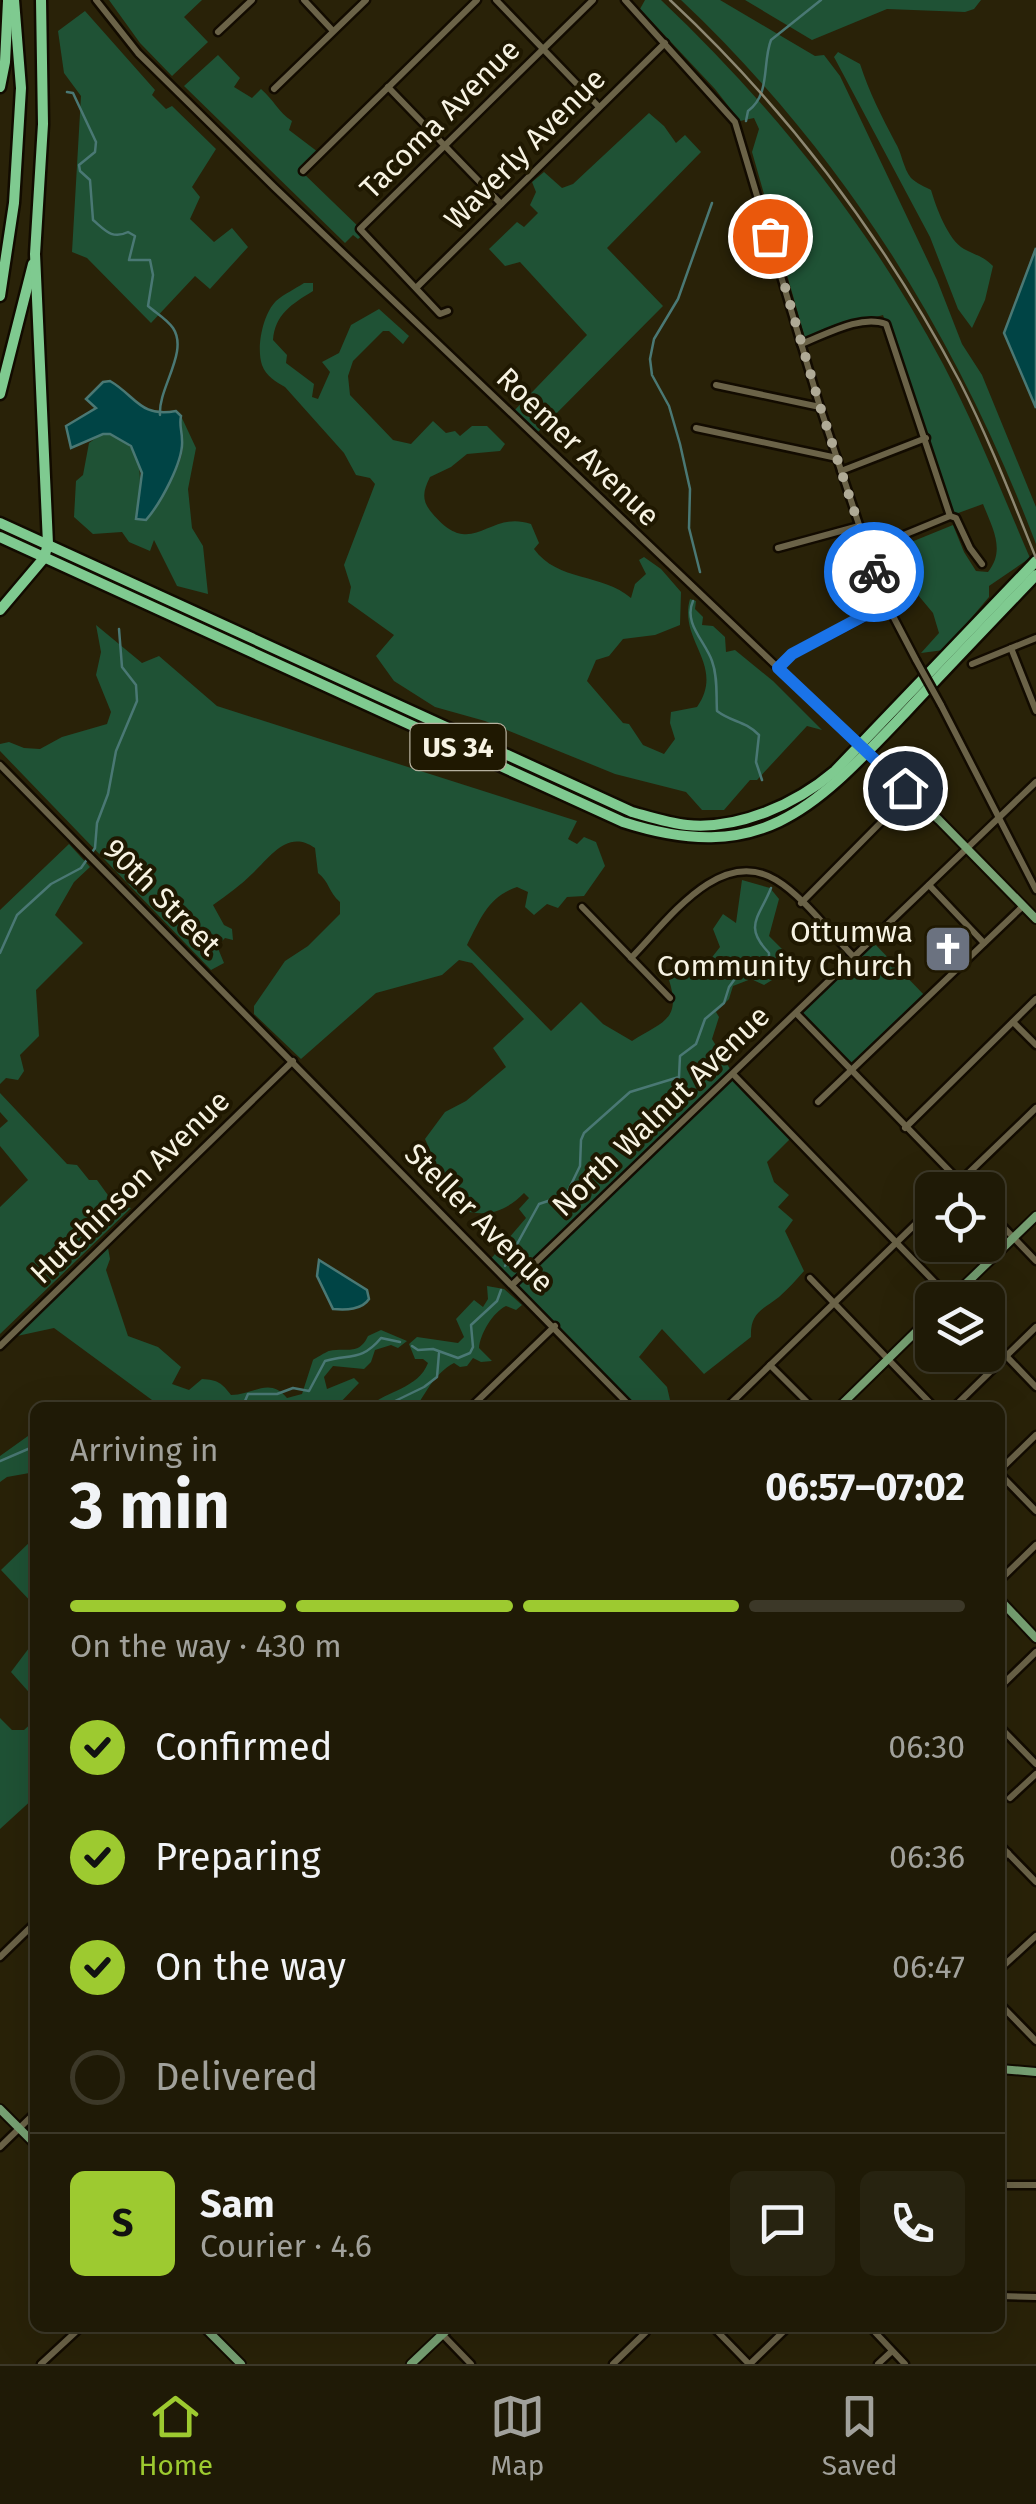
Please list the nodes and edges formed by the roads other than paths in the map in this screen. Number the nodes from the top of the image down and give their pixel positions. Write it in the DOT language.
graph roads {
  1 [pos="11,0"];
  2 [pos="40,0"];
  3 [pos="96,0"];
  4 [pos="252,0"];
  5 [pos="304,0"];
  6 [pos="366,0"];
  7 [pos="477,0"];
  8 [pos="496,0"];
  9 [pos="593,0"];
  10 [pos="625,0"];
  11 [pos="218,32"];
  12 [pos="333,32"];
  13 [pos="665,42"];
  14 [pos="543,49"];
  15 [pos="0,87"];
  16 [pos="388,87"];
  17 [pos="274,90"];
  18 [pos="600,107"];
  19 [pos="445,146"];
  20 [pos="303,171"];
  21 [pos="501,204"];
  22 [pos="35,254"];
  23 [pos="417,287"];
  24 [pos="0,296"];
  25 [pos="448,312"];
  26 [pos="801,344"];
  27 [pos="716,385"];
  28 [pos="0,394"];
  29 [pos="820,406"];
  30 [pos="696,428"];
  31 [pos="926,438"];
  32 [pos="838,459"];
  33 [pos="841,471"];
  34 [pos="950,516"];
  35 [pos="0,524"];
  36 [pos="859,526"];
  37 [pos="0,538"];
  38 [pos="48,544"];
  39 [pos="778,548"];
  40 [pos="867,550"];
  41 [pos="44,558"];
  42 [pos="1036,561"];
  43 [pos="982,564"];
  44 [pos="1036,575"];
  45 [pos="1006,599"];
  46 [pos="886,604"];
  47 [pos="0,610"];
  48 [pos="1036,638"];
  49 [pos="1011,648"];
  50 [pos="972,664"];
  51 [pos="778,668"];
  52 [pos="1036,712"];
  53 [pos="864,750"];
  54 [pos="0,765"];
  55 [pos="1036,782"];
  56 [pos="898,805"];
  57 [pos="998,818"];
  58 [pos="967,848"];
  59 [pos="929,885"];
  60 [pos="1036,890"];
  61 [pos="801,903"];
  62 [pos="1023,906"];
  63 [pos="582,908"];
  64 [pos="1036,919"];
  65 [pos="984,943"];
  66 [pos="854,957"];
  67 [pos="630,958"];
  68 [pos="670,998"];
  69 [pos="1036,999"];
  70 [pos="796,1013"];
  71 [pos="1014,1022"];
  72 [pos="1036,1045"];
  73 [pos="293,1061"];
  74 [pos="850,1070"];
  75 [pos="734,1074"];
  76 [pos="818,1102"];
  77 [pos="1036,1108"];
  78 [pos="905,1128"];
  79 [pos="951,1172"];
  80 [pos="969,1172"];
  81 [pos="1036,1216"];
  82 [pos="915,1225"];
  83 [pos="1005,1229"];
  84 [pos="1014,1238"];
  85 [pos="896,1243"];
  86 [pos="1036,1260"];
  87 [pos="810,1278"];
  88 [pos="934,1282"];
  89 [pos="969,1282"];
  90 [pos="513,1284"];
  91 [pos="834,1303"];
  92 [pos="555,1326"];
  93 [pos="1036,1327"];
  94 [pos="915,1333"];
  95 [pos="0,1346"];
  96 [pos="1006,1356"];
  97 [pos="888,1359"];
  98 [pos="770,1365"];
  99 [pos="1036,1387"];
  100 [pos="476,1402"];
  101 [pos="626,1402"];
  102 [pos="732,1402"];
  103 [pos="808,1402"];
  104 [pos="844,1402"];
  105 [pos="930,1402"];
  106 [pos="959,1402"];
  107 [pos="1036,1435"];
  108 [pos="1005,1467"];
  109 [pos="1005,1477"];
  110 [pos="1036,1511"];
  111 [pos="1036,1544"];
  112 [pos="1005,1575"];
  113 [pos="1005,1605"];
  114 [pos="1036,1638"];
  115 [pos="1036,1652"];
  116 [pos="1005,1682"];
  117 [pos="1005,1732"];
  118 [pos="1036,1764"];
  119 [pos="1036,1774"];
  120 [pos="1010,1798"];
  121 [pos="1005,1851"];
  122 [pos="1008,1854"];
  123 [pos="1005,1857"];
  124 [pos="1036,1882"];
  125 [pos="30,1928"];
  126 [pos="1036,1936"];
  127 [pos="0,1956"];
  128 [pos="1005,1964"];
  129 [pos="1005,2009"];
  130 [pos="1035,2038"];
  131 [pos="1005,2069"];
  132 [pos="1036,2072"];
  133 [pos="0,2108"];
  134 [pos="30,2118"];
  135 [pos="20,2128"];
  136 [pos="30,2139"];
  137 [pos="0,2147"];
  138 [pos="1005,2185"];
  139 [pos="1036,2186"];
  140 [pos="1005,2296"];
  141 [pos="1036,2296"];
  142 [pos="76,2332"];
  143 [pos="209,2332"];
  144 [pos="445,2332"];
  145 [pos="447,2332"];
  146 [pos="646,2332"];
  147 [pos="718,2332"];
  148 [pos="783,2332"];
  149 [pos="875,2332"];
  150 [pos="892,2351"];
  151 [pos="41,2364"];
  152 [pos="240,2364"];
  153 [pos="411,2364"];
  154 [pos="471,2364"];
  155 [pos="612,2364"];
  156 [pos="749,2364"];
  157 [pos="878,2364"];
  158 [pos="905,2364"];
  1 -- 15 [label="highway"];
  1 -- 24 [label="highway"];
  2 -- 22 [label="highway"];
  3 -- 51 [label="street, Roemer Avenue"];
  4 -- 11 [label="street"];
  5 -- 12 [label="street"];
  6 -- 12 [label="street"];
  7 -- 16 [label="street"];
  8 -- 14 [label="street"];
  9 -- 14 [label="street, Tacoma Avenue"];
  10 -- 13 [label="street"];
  12 -- 17 [label="street"];
  13 -- 18 [label="street, Waverly Avenue"];
  13 -- 26 [label="street"];
  14 -- 18 [label="street"];
  14 -- 19 [label="street, Tacoma Avenue"];
  16 -- 19 [label="street"];
  16 -- 20 [label="street"];
  18 -- 21 [label="street, Waverly Avenue"];
  19 -- 21 [label="street"];
  19 -- 23 [label="street, Tacoma Avenue"];
  21 -- 23 [label="street, Waverly Avenue"];
  22 -- 28 [label="highway"];
  22 -- 38 [label="highway"];
  23 -- 25 [label="street"];
  26 -- 29 [label="street"];
  26 -- 31 [label="street"];
  27 -- 29 [label="street"];
  29 -- 32 [label="street"];
  30 -- 32 [label="street"];
  31 -- 33 [label="street"];
  31 -- 34 [label="street"];
  32 -- 33 [label="street"];
  33 -- 36 [label="street"];
  34 -- 40 [label="street"];
  34 -- 43 [label="street"];
  35 -- 38 [label="highway"];
  36 -- 39 [label="street"];
  36 -- 40 [label="street"];
  37 -- 41 [label="highway, US 34"];
  38 -- 41 [label="highway"];
  38 -- 53 [label="highway, US 34"];
  40 -- 46 [label="street"];
  41 -- 47 [label="highway"];
  41 -- 53 [label="highway, US 34"];
  42 -- 45 [label="highway, US 34"];
  44 -- 45 [label="highway, US 34"];
  45 -- 53 [label="highway, US 34"];
  46 -- 51 [label="street"];
  46 -- 57 [label="street, bridge"];
  48 -- 49 [label="street"];
  49 -- 50 [label="street"];
  49 -- 52 [label="street"];
  51 -- 53 [label="street, Roemer Avenue"];
  53 -- 58 [label="main road, Roemer Avenue"];
  54 -- 73 [label="street, 90th Street"];
  55 -- 57 [label="street, North Walnut Avenue"];
  56 -- 61 [label="street"];
  57 -- 58 [label="street, North Walnut Avenue"];
  57 -- 60 [label="street"];
  58 -- 59 [label="street, North Walnut Avenue"];
  58 -- 62 [label="main road, Roemer Avenue"];
  59 -- 65 [label="street"];
  59 -- 66 [label="street, North Walnut Avenue"];
  61 -- 66 [label="street"];
  61 -- 67 [label="street"];
  62 -- 64 [label="main road, Roemer Avenue"];
  62 -- 65 [label="street"];
  63 -- 67 [label="street"];
  65 -- 74 [label="street"];
  66 -- 70 [label="street, North Walnut Avenue"];
  67 -- 68 [label="street"];
  69 -- 71 [label="street"];
  70 -- 74 [label="street"];
  70 -- 75 [label="street, North Walnut Avenue"];
  71 -- 72 [label="street"];
  71 -- 78 [label="street"];
  73 -- 90 [label="street, Steller Avenue"];
  73 -- 95 [label="street, Hutchinson Avenue"];
  74 -- 76 [label="street"];
  74 -- 78 [label="street"];
  75 -- 85 [label="street"];
  75 -- 90 [label="street, North Walnut Avenue"];
  77 -- 80 [label="street"];
  78 -- 79 [label="street"];
  81 -- 84 [label="main road"];
  82 -- 85 [label="street"];
  83 -- 84 [label="street"];
  84 -- 86 [label="street"];
  84 -- 89 [label="main road"];
  85 -- 88 [label="street"];
  85 -- 91 [label="street"];
  87 -- 91 [label="street"];
  90 -- 92 [label="street, Steller Avenue"];
  91 -- 97 [label="street"];
  91 -- 98 [label="street"];
  92 -- 100 [label="street"];
  92 -- 101 [label="street, Steller Avenue"];
  93 -- 96 [label="street"];
  94 -- 97 [label="main road"];
  96 -- 99 [label="street"];
  96 -- 106 [label="street"];
  97 -- 104 [label="main road"];
  97 -- 105 [label="street"];
  98 -- 102 [label="street"];
  98 -- 103 [label="street"];
  107 -- 108 [label="street"];
  109 -- 110 [label="street"];
  111 -- 112 [label="street"];
  113 -- 114 [label="main road"];
  115 -- 116 [label="street"];
  117 -- 118 [label="street"];
  119 -- 120 [label="street"];
  121 -- 122 [label="street"];
  122 -- 123 [label="street"];
  122 -- 124 [label="street"];
  125 -- 127 [label="street"];
  126 -- 128 [label="street"];
  129 -- 130 [label="street"];
  131 -- 132 [label="main road"];
  133 -- 135 [label="main road"];
  134 -- 135 [label="street"];
  135 -- 136 [label="main road"];
  135 -- 137 [label="street"];
  138 -- 139 [label="street"];
  140 -- 141 [label="street"];
  142 -- 151 [label="street"];
  143 -- 152 [label="main road"];
  144 -- 153 [label="main road"];
  145 -- 154 [label="street"];
  146 -- 155 [label="street"];
  147 -- 156 [label="street"];
  148 -- 156 [label="street"];
  149 -- 150 [label="street"];
  150 -- 157 [label="street"];
  150 -- 158 [label="street"];
}
